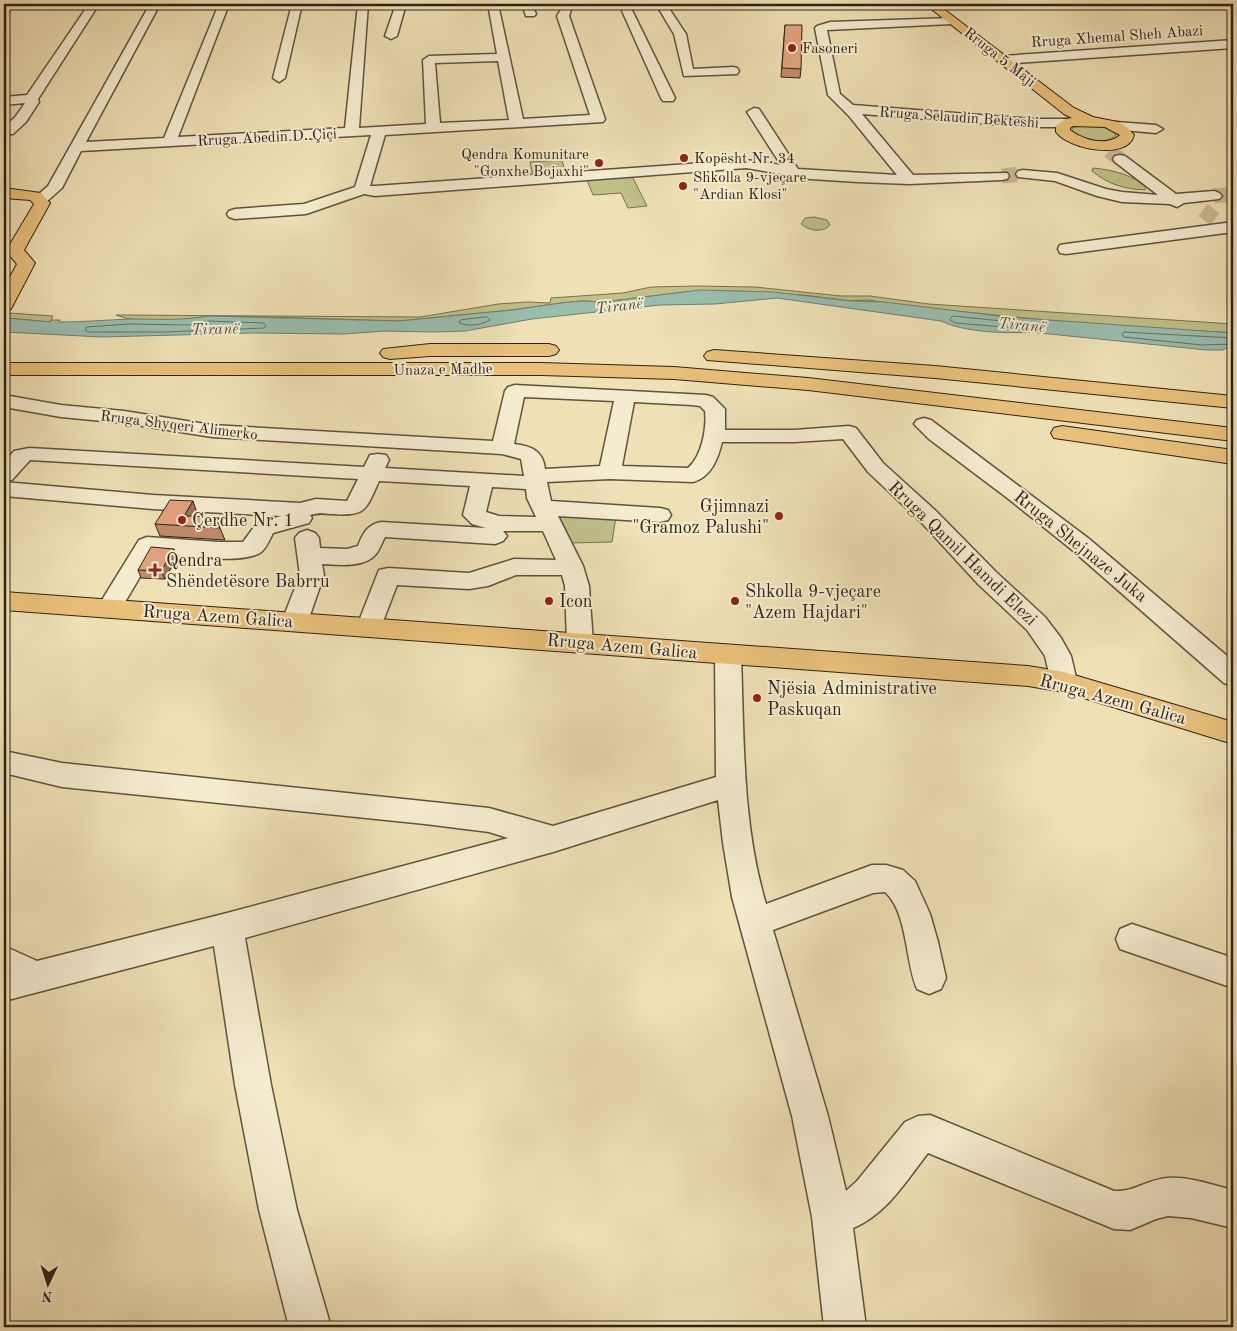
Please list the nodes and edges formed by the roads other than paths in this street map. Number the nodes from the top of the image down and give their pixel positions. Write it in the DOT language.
graph roads {
  1 [pos="4,4"];
  2 [pos="30,4"];
  3 [pos="94,4"];
  4 [pos="155,4"];
  5 [pos="224,4"];
  6 [pos="296,4"];
  7 [pos="363,4"];
  8 [pos="401,4"];
  9 [pos="493,4"];
  10 [pos="624,4"];
  11 [pos="661,4"];
  12 [pos="930,4"];
  13 [pos="565,13"];
  14 [pos="952,21"];
  15 [pos="391,36"];
  16 [pos="1233,44"];
  17 [pos="503,57"];
  18 [pos="1003,60"];
  19 [pos="733,71"];
  20 [pos="278,78"];
  21 [pos="668,98"];
  22 [pos="31,99"];
  23 [pos="4,101"];
  24 [pos="852,111"];
  25 [pos="754,112"];
  26 [pos="1068,122"];
  27 [pos="517,124"];
  28 [pos="433,128"];
  29 [pos="1120,129"];
  30 [pos="1150,129"];
  31 [pos="8,131"];
  32 [pos="378,131"];
  33 [pos="352,132"];
  34 [pos="169,142"];
  35 [pos="77,147"];
  36 [pos="1117,151"];
  37 [pos="794,172"];
  38 [pos="1023,174"];
  39 [pos="1002,176"];
  40 [pos="909,180"];
  41 [pos="364,189"];
  42 [pos="4,193"];
  43 [pos="1214,196"];
  44 [pos="40,200"];
  45 [pos="235,214"];
  46 [pos="1203,215"];
  47 [pos="1066,249"];
  48 [pos="4,305"];
  49 [pos="568,350"];
  50 [pos="695,355"];
  51 [pos="4,356"];
  52 [pos="353,363"];
  53 [pos="4,369"];
  54 [pos="625,396"];
  55 [pos="4,401"];
  56 [pos="1233,402"];
  57 [pos="1233,421"];
  58 [pos="924,424"];
  59 [pos="1233,435"];
  60 [pos="715,436"];
  61 [pos="386,440"];
  62 [pos="502,448"];
  63 [pos="1233,457"];
  64 [pos="316,471"];
  65 [pos="610,472"];
  66 [pos="372,474"];
  67 [pos="4,475"];
  68 [pos="483,480"];
  69 [pos="536,480"];
  70 [pos="4,489"];
  71 [pos="301,514"];
  72 [pos="660,515"];
  73 [pos="546,516"];
  74 [pos="496,529"];
  75 [pos="310,555"];
  76 [pos="571,566"];
  77 [pos="502,571"];
  78 [pos="4,601"];
  79 [pos="109,608"];
  80 [pos="295,621"];
  81 [pos="370,626"];
  82 [pos="580,642"];
  83 [pos="728,655"];
  84 [pos="1233,676"];
  85 [pos="1064,682"];
  86 [pos="1233,733"];
  87 [pos="4,762"];
  88 [pos="731,784"];
  89 [pos="553,839"];
  90 [pos="755,922"];
  91 [pos="227,928"];
  92 [pos="1132,939"];
  93 [pos="4,962"];
  94 [pos="1233,973"];
  95 [pos="929,978"];
  96 [pos="19,981"];
  97 [pos="1233,1209"];
  98 [pos="832,1218"];
  99 [pos="310,1327"];
  100 [pos="845,1327"];
  1 -- 2 [label="street"];
  3 -- 22 [label="street"];
  4 -- 35 [label="street"];
  5 -- 34 [label="street"];
  6 -- 20 [label="street"];
  7 -- 33 [label="street"];
  8 -- 15 [label="street"];
  9 -- 17 [label="street"];
  10 -- 21 [label="street"];
  11 -- 19 [label="street"];
  12 -- 14 [label="main road, Rruga 5 Maji"];
  13 -- 27 [label="street, Rruga Abedin D. Çiçi"];
  14 -- 18 [label="main road, Rruga 5 Maji"];
  14 -- 24 [label="street, Rruga Selaudin Bekteshi"];
  16 -- 18 [label="street, Rruga Xhemal Sheh Abazi"];
  17 -- 27 [label="street"];
  17 -- 28 [label="street"];
  18 -- 26 [label="main road, Rruga 5 Maji"];
  22 -- 23 [label="street"];
  22 -- 31 [label="street"];
  24 -- 26 [label="street, Rruga Selaudin Bekteshi"];
  24 -- 40 [label="street, Rruga Selaudin Bekteshi"];
  25 -- 37 [label="street"];
  26 -- 29 [label="main road"];
  26 -- 36 [label="main road, Rruga 5 Maji"];
  27 -- 28 [label="street, Rruga Abedin D. Çiçi"];
  28 -- 32 [label="street, Rruga Abedin D. Çiçi"];
  29 -- 30 [label="street"];
  29 -- 36 [label="main road"];
  32 -- 33 [label="street, Rruga Abedin D. Çiçi"];
  32 -- 41 [label="street"];
  33 -- 34 [label="street, Rruga Abedin D. Çiçi"];
  34 -- 35 [label="street, Rruga Abedin D. Çiçi"];
  35 -- 44 [label="street"];
  36 -- 46 [label="street, Rruga 5 Maji"];
  37 -- 40 [label="street"];
  37 -- 41 [label="street"];
  38 -- 46 [label="street"];
  39 -- 40 [label="street"];
  41 -- 45 [label="street"];
  42 -- 44 [label="main road"];
  43 -- 46 [label="street"];
  44 -- 48 [label="main road"];
  46 -- 47 [label="street"];
  49 -- 52 [label="main road"];
  50 -- 56 [label="main road"];
  51 -- 52 [label="main road"];
  52 -- 53 [label="main road, Unaza e Madhe"];
  52 -- 57 [label="main road"];
  52 -- 59 [label="main road, Unaza e Madhe"];
  52 -- 63 [label="main road"];
  54 -- 60 [label="street"];
  54 -- 62 [label="street"];
  54 -- 65 [label="street"];
  55 -- 61 [label="street, Rruga Shyqeri Alimerko"];
  58 -- 84 [label="street, Rruga Shejnaze Juka"];
  60 -- 65 [label="street, Rruga Shyqeri Alimerko"];
  60 -- 85 [label="street, Rruga Qamil Hamdi Elezi"];
  61 -- 62 [label="street, Rruga Shyqeri Alimerko"];
  61 -- 66 [label="street"];
  62 -- 69 [label="street, Rruga Shyqeri Alimerko"];
  64 -- 66 [label="street, Rruga Shyqeri Alimerko"];
  64 -- 67 [label="street, Rruga Shyqeri Alimerko"];
  64 -- 71 [label="street"];
  65 -- 69 [label="street, Rruga Shyqeri Alimerko"];
  66 -- 68 [label="street, Rruga Shyqeri Alimerko"];
  66 -- 71 [label="street"];
  68 -- 69 [label="street, Rruga Shyqeri Alimerko"];
  68 -- 74 [label="street"];
  69 -- 73 [label="street"];
  70 -- 71 [label="street"];
  71 -- 75 [label="street"];
  71 -- 79 [label="street"];
  72 -- 73 [label="street"];
  73 -- 74 [label="street"];
  73 -- 76 [label="street"];
  74 -- 75 [label="street"];
  74 -- 77 [label="street"];
  75 -- 80 [label="street"];
  76 -- 77 [label="street"];
  76 -- 82 [label="street"];
  77 -- 81 [label="street"];
  78 -- 79 [label="main road, Rruga Azem Galica"];
  79 -- 80 [label="main road, Rruga Azem Galica"];
  80 -- 81 [label="main road, Rruga Azem Galica"];
  81 -- 82 [label="main road, Rruga Azem Galica"];
  82 -- 83 [label="main road, Rruga Azem Galica"];
  83 -- 85 [label="main road, Rruga Azem Galica"];
  83 -- 88 [label="street"];
  85 -- 86 [label="main road, Rruga Azem Galica"];
  87 -- 89 [label="street"];
  88 -- 89 [label="street"];
  88 -- 90 [label="street"];
  89 -- 91 [label="street"];
  90 -- 95 [label="street"];
  90 -- 98 [label="street"];
  91 -- 96 [label="street"];
  91 -- 99 [label="street"];
  92 -- 94 [label="street"];
  93 -- 96 [label="street"];
  97 -- 98 [label="street"];
  98 -- 100 [label="street"];
}
